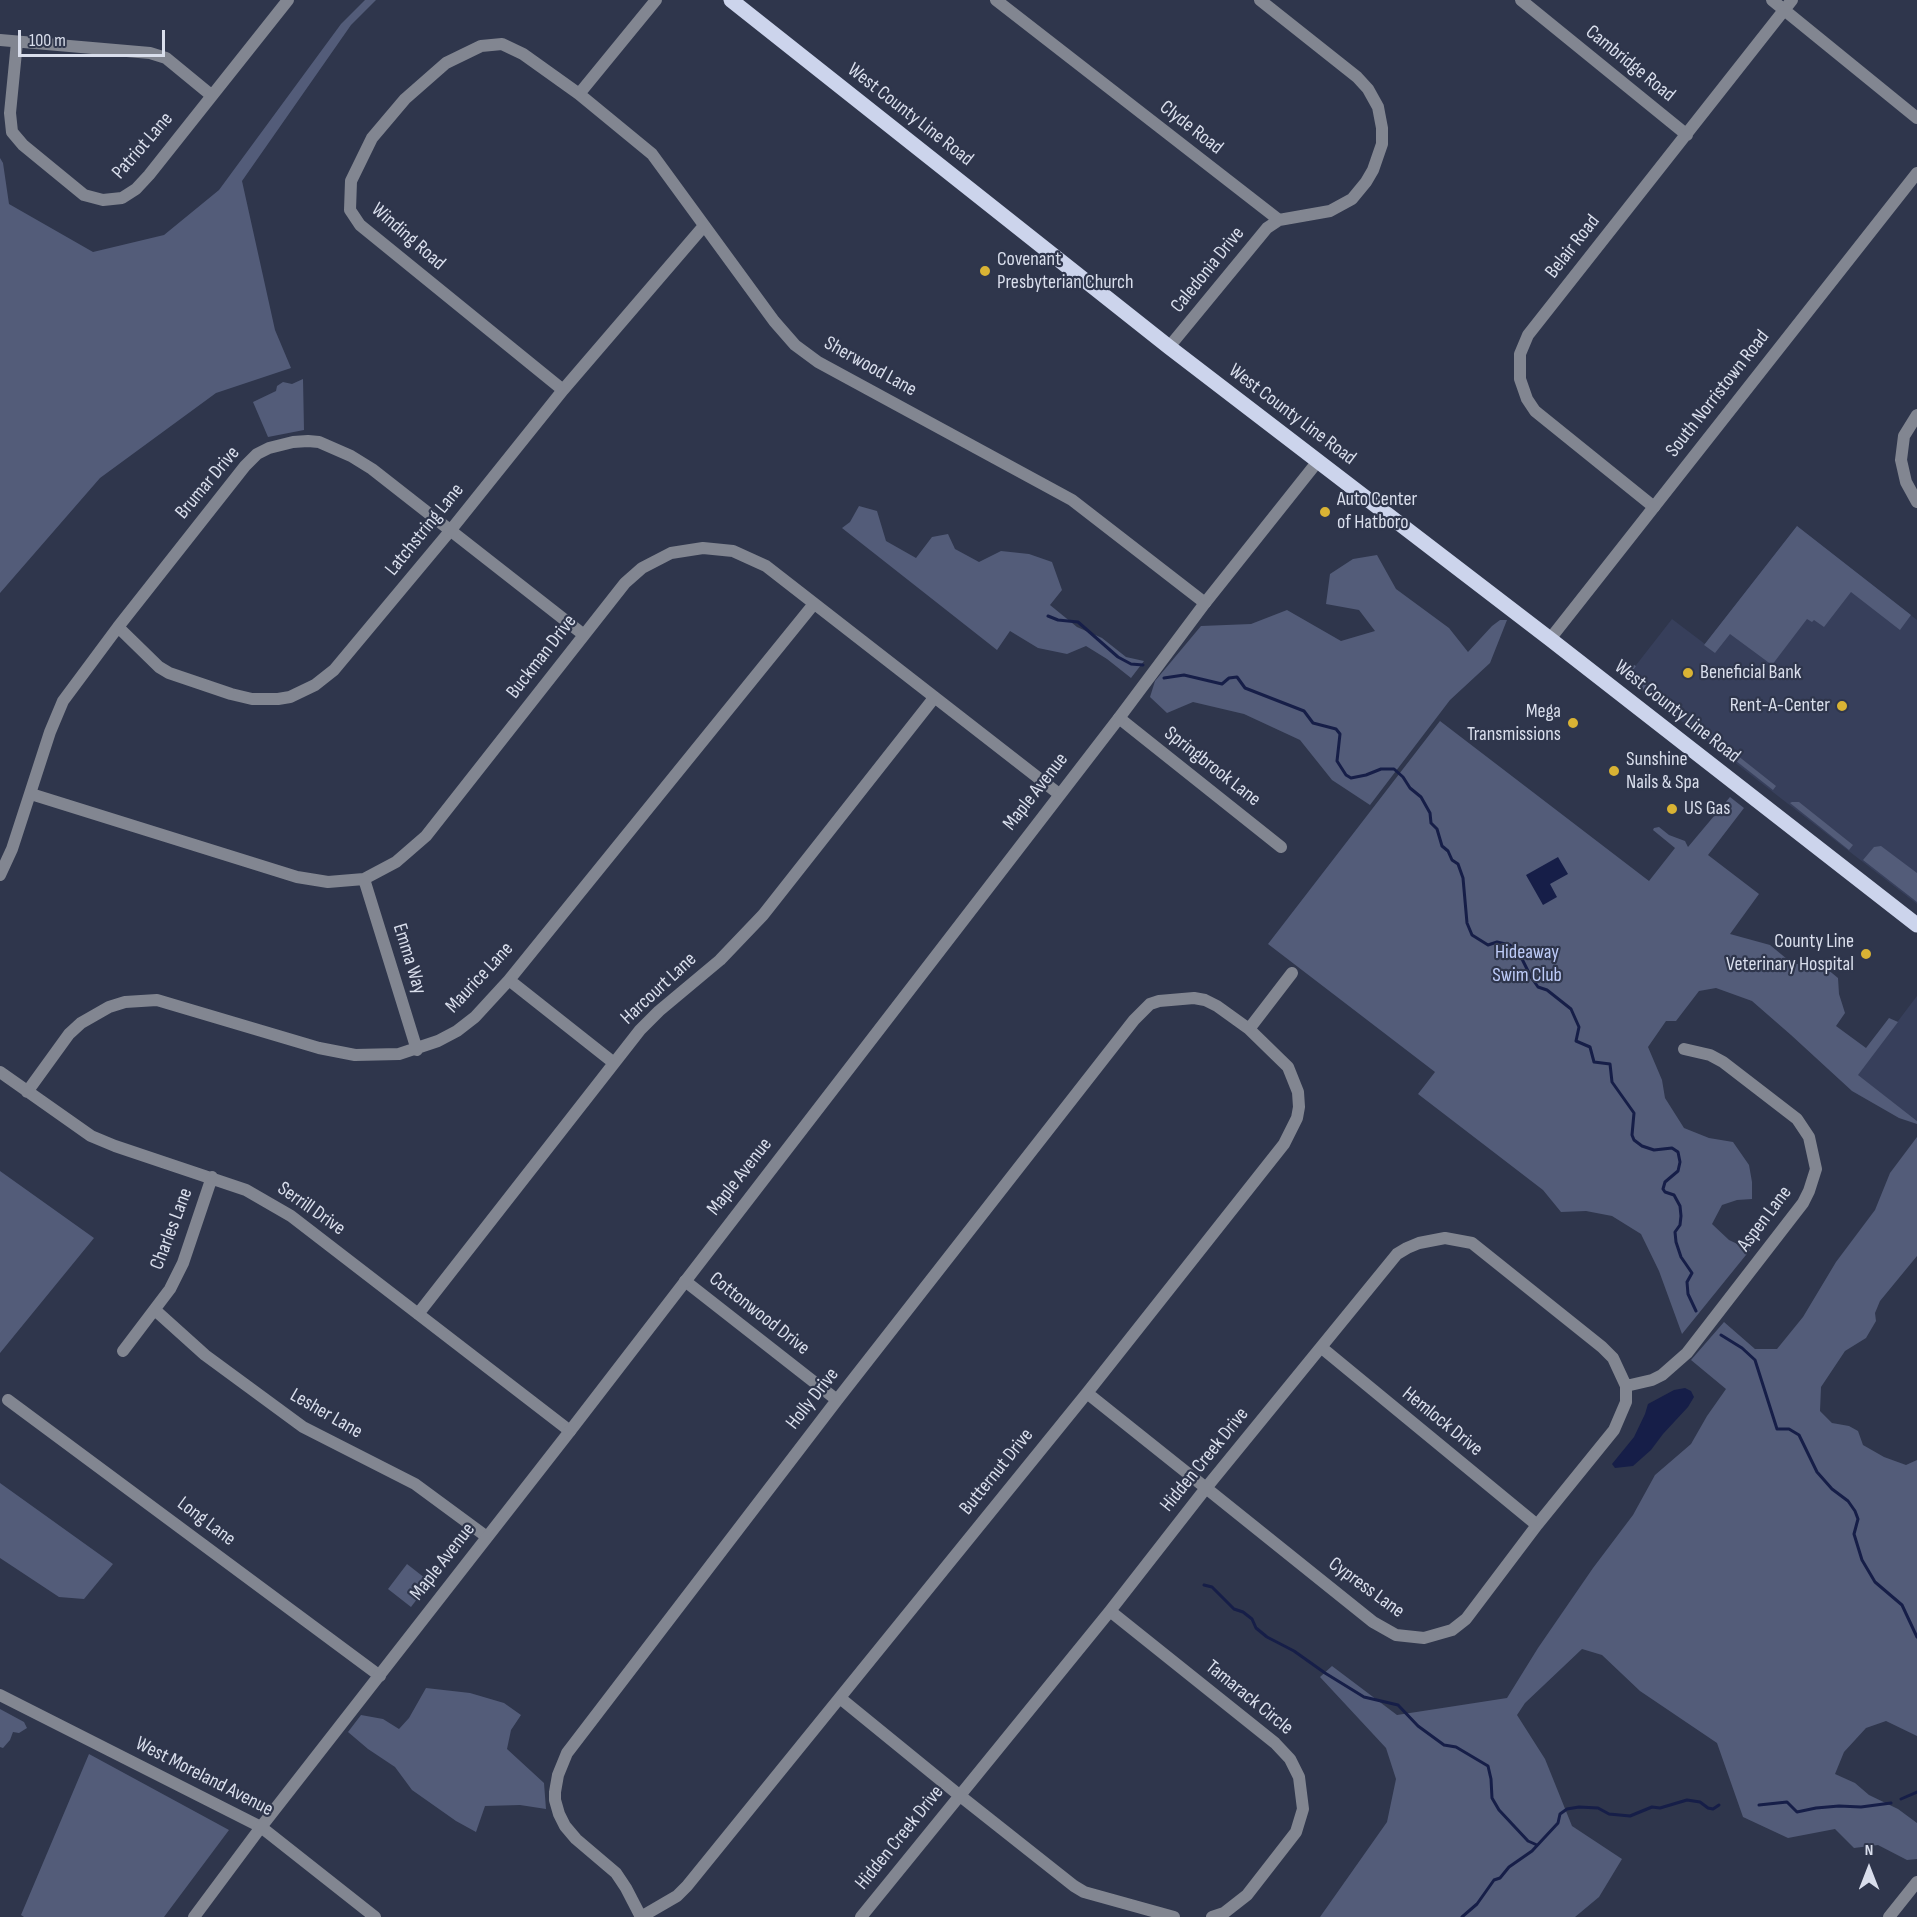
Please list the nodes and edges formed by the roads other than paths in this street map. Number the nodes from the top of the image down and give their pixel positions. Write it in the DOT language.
graph roads {
  1 [pos="288,0"];
  2 [pos="656,0"];
  3 [pos="731,0"];
  4 [pos="996,0"];
  5 [pos="1260,0"];
  6 [pos="1521,0"];
  7 [pos="1772,0"];
  8 [pos="1788,5"];
  9 [pos="0,40"];
  10 [pos="17,42"];
  11 [pos="579,94"];
  12 [pos="211,95"];
  13 [pos="1917,118"];
  14 [pos="1687,135"];
  15 [pos="1917,173"];
  16 [pos="1279,220"];
  17 [pos="703,226"];
  18 [pos="1169,347"];
  19 [pos="562,390"];
  20 [pos="1917,415"];
  21 [pos="1318,461"];
  22 [pos="1917,502"];
  23 [pos="1654,507"];
  24 [pos="450,531"];
  25 [pos="1205,603"];
  26 [pos="813,605"];
  27 [pos="118,627"];
  28 [pos="584,635"];
  29 [pos="1550,639"];
  30 [pos="934,698"];
  31 [pos="1119,718"];
  32 [pos="31,794"];
  33 [pos="1059,794"];
  34 [pos="1281,847"];
  35 [pos="0,875"];
  36 [pos="364,879"];
  37 [pos="1917,925"];
  38 [pos="1292,973"];
  39 [pos="509,980"];
  40 [pos="1249,1029"];
  41 [pos="1684,1049"];
  42 [pos="417,1050"];
  43 [pos="614,1063"];
  44 [pos="0,1072"];
  45 [pos="27,1092"];
  46 [pos="212,1178"];
  47 [pos="684,1281"];
  48 [pos="155,1310"];
  49 [pos="418,1314"];
  50 [pos="1322,1348"];
  51 [pos="123,1351"];
  52 [pos="1626,1386"];
  53 [pos="1087,1393"];
  54 [pos="8,1400"];
  55 [pos="837,1400"];
  56 [pos="570,1431"];
  57 [pos="1206,1488"];
  58 [pos="1537,1525"];
  59 [pos="487,1537"];
  60 [pos="1110,1611"];
  61 [pos="380,1676"];
  62 [pos="0,1695"];
  63 [pos="840,1698"];
  64 [pos="959,1795"];
  65 [pos="261,1827"];
  66 [pos="1917,1882"];
  67 [pos="194,1917"];
  68 [pos="375,1917"];
  69 [pos="641,1917"];
  70 [pos="861,1917"];
  71 [pos="1174,1917"];
  72 [pos="1212,1917"];
  73 [pos="1889,1917"];
  1 -- 12 [label="street, Patriot Lane"];
  2 -- 11 [label="street"];
  3 -- 18 [label="main road, West County Line Road"];
  4 -- 16 [label="street, Clyde Road"];
  5 -- 16 [label="street"];
  6 -- 14 [label="street, Cambridge Road"];
  7 -- 8 [label="street"];
  8 -- 13 [label="street"];
  8 -- 14 [label="street, Belair Road"];
  9 -- 10 [label="street"];
  10 -- 12 [label="street"];
  10 -- 12 [label="street, Patriot Lane"];
  11 -- 17 [label="street, Sherwood Lane"];
  11 -- 19 [label="street, Winding Road"];
  14 -- 23 [label="street, Belair Road"];
  15 -- 23 [label="street, South Norristown Road"];
  16 -- 18 [label="street, Caledonia Drive"];
  17 -- 19 [label="street, Latchstring Lane"];
  17 -- 25 [label="street, Sherwood Lane"];
  18 -- 21 [label="main road, West County Line Road"];
  19 -- 24 [label="street, Latchstring Lane"];
  20 -- 22 [label="street"];
  21 -- 25 [label="street, Maple Avenue"];
  21 -- 29 [label="main road, West County Line Road"];
  23 -- 29 [label="street, South Norristown Road"];
  24 -- 27 [label="street, Latchstring Lane"];
  24 -- 27 [label="street, Brumar Drive"];
  24 -- 28 [label="street, Brumar Drive"];
  25 -- 31 [label="street, Maple Avenue"];
  26 -- 28 [label="street, Buckman Drive"];
  26 -- 30 [label="street, Buckman Drive"];
  26 -- 39 [label="street, Maurice Lane"];
  27 -- 32 [label="street, Brumar Drive"];
  28 -- 36 [label="street, Buckman Drive"];
  29 -- 37 [label="main road, West County Line Road"];
  30 -- 33 [label="street, Buckman Drive"];
  30 -- 43 [label="street, Harcourt Lane"];
  31 -- 33 [label="street, Maple Avenue"];
  31 -- 34 [label="street, Springbrook Lane"];
  32 -- 35 [label="street, Brumar Drive"];
  32 -- 36 [label="street, Buckman Drive"];
  33 -- 47 [label="street, Maple Avenue"];
  36 -- 42 [label="street, Emma Way"];
  38 -- 40 [label="street"];
  39 -- 42 [label="street, Maurice Lane"];
  39 -- 43 [label="street"];
  40 -- 53 [label="street, Butternut Drive"];
  40 -- 55 [label="street, Holly Drive"];
  41 -- 52 [label="street, Aspen Lane"];
  42 -- 45 [label="street, Maurice Lane"];
  43 -- 49 [label="street, Harcourt Lane"];
  44 -- 45 [label="street, Serrill Drive"];
  45 -- 46 [label="street, Serrill Drive"];
  46 -- 48 [label="street, Charles Lane"];
  46 -- 49 [label="street, Serrill Drive"];
  47 -- 55 [label="street, Cottonwood Drive"];
  47 -- 56 [label="street, Maple Avenue"];
  48 -- 51 [label="street, Charles Lane"];
  48 -- 59 [label="street, Lesher Lane"];
  49 -- 56 [label="street, Serrill Drive"];
  50 -- 52 [label="street, Hidden Creek Drive"];
  50 -- 57 [label="street, Hidden Creek Drive"];
  50 -- 58 [label="street, Hemlock Drive"];
  52 -- 58 [label="street, Cypress Lane"];
  53 -- 57 [label="street, Cypress Lane"];
  53 -- 63 [label="street, Butternut Drive"];
  54 -- 61 [label="street, Long Lane"];
  55 -- 69 [label="street, Holly Drive"];
  56 -- 59 [label="street, Maple Avenue"];
  57 -- 58 [label="street, Cypress Lane"];
  57 -- 60 [label="street, Hidden Creek Drive"];
  59 -- 61 [label="street, Maple Avenue"];
  60 -- 64 [label="street, Hidden Creek Drive"];
  60 -- 72 [label="street, Tamarack Circle"];
  61 -- 65 [label="street, Maple Avenue"];
  62 -- 65 [label="street, West Moreland Avenue"];
  63 -- 64 [label="street"];
  63 -- 69 [label="street, Butternut Drive"];
  64 -- 70 [label="street, Hidden Creek Drive"];
  64 -- 71 [label="street"];
  65 -- 67 [label="street, Maple Avenue"];
  65 -- 68 [label="street, West Moreland Avenue"];
  66 -- 73 [label="street"];
}
